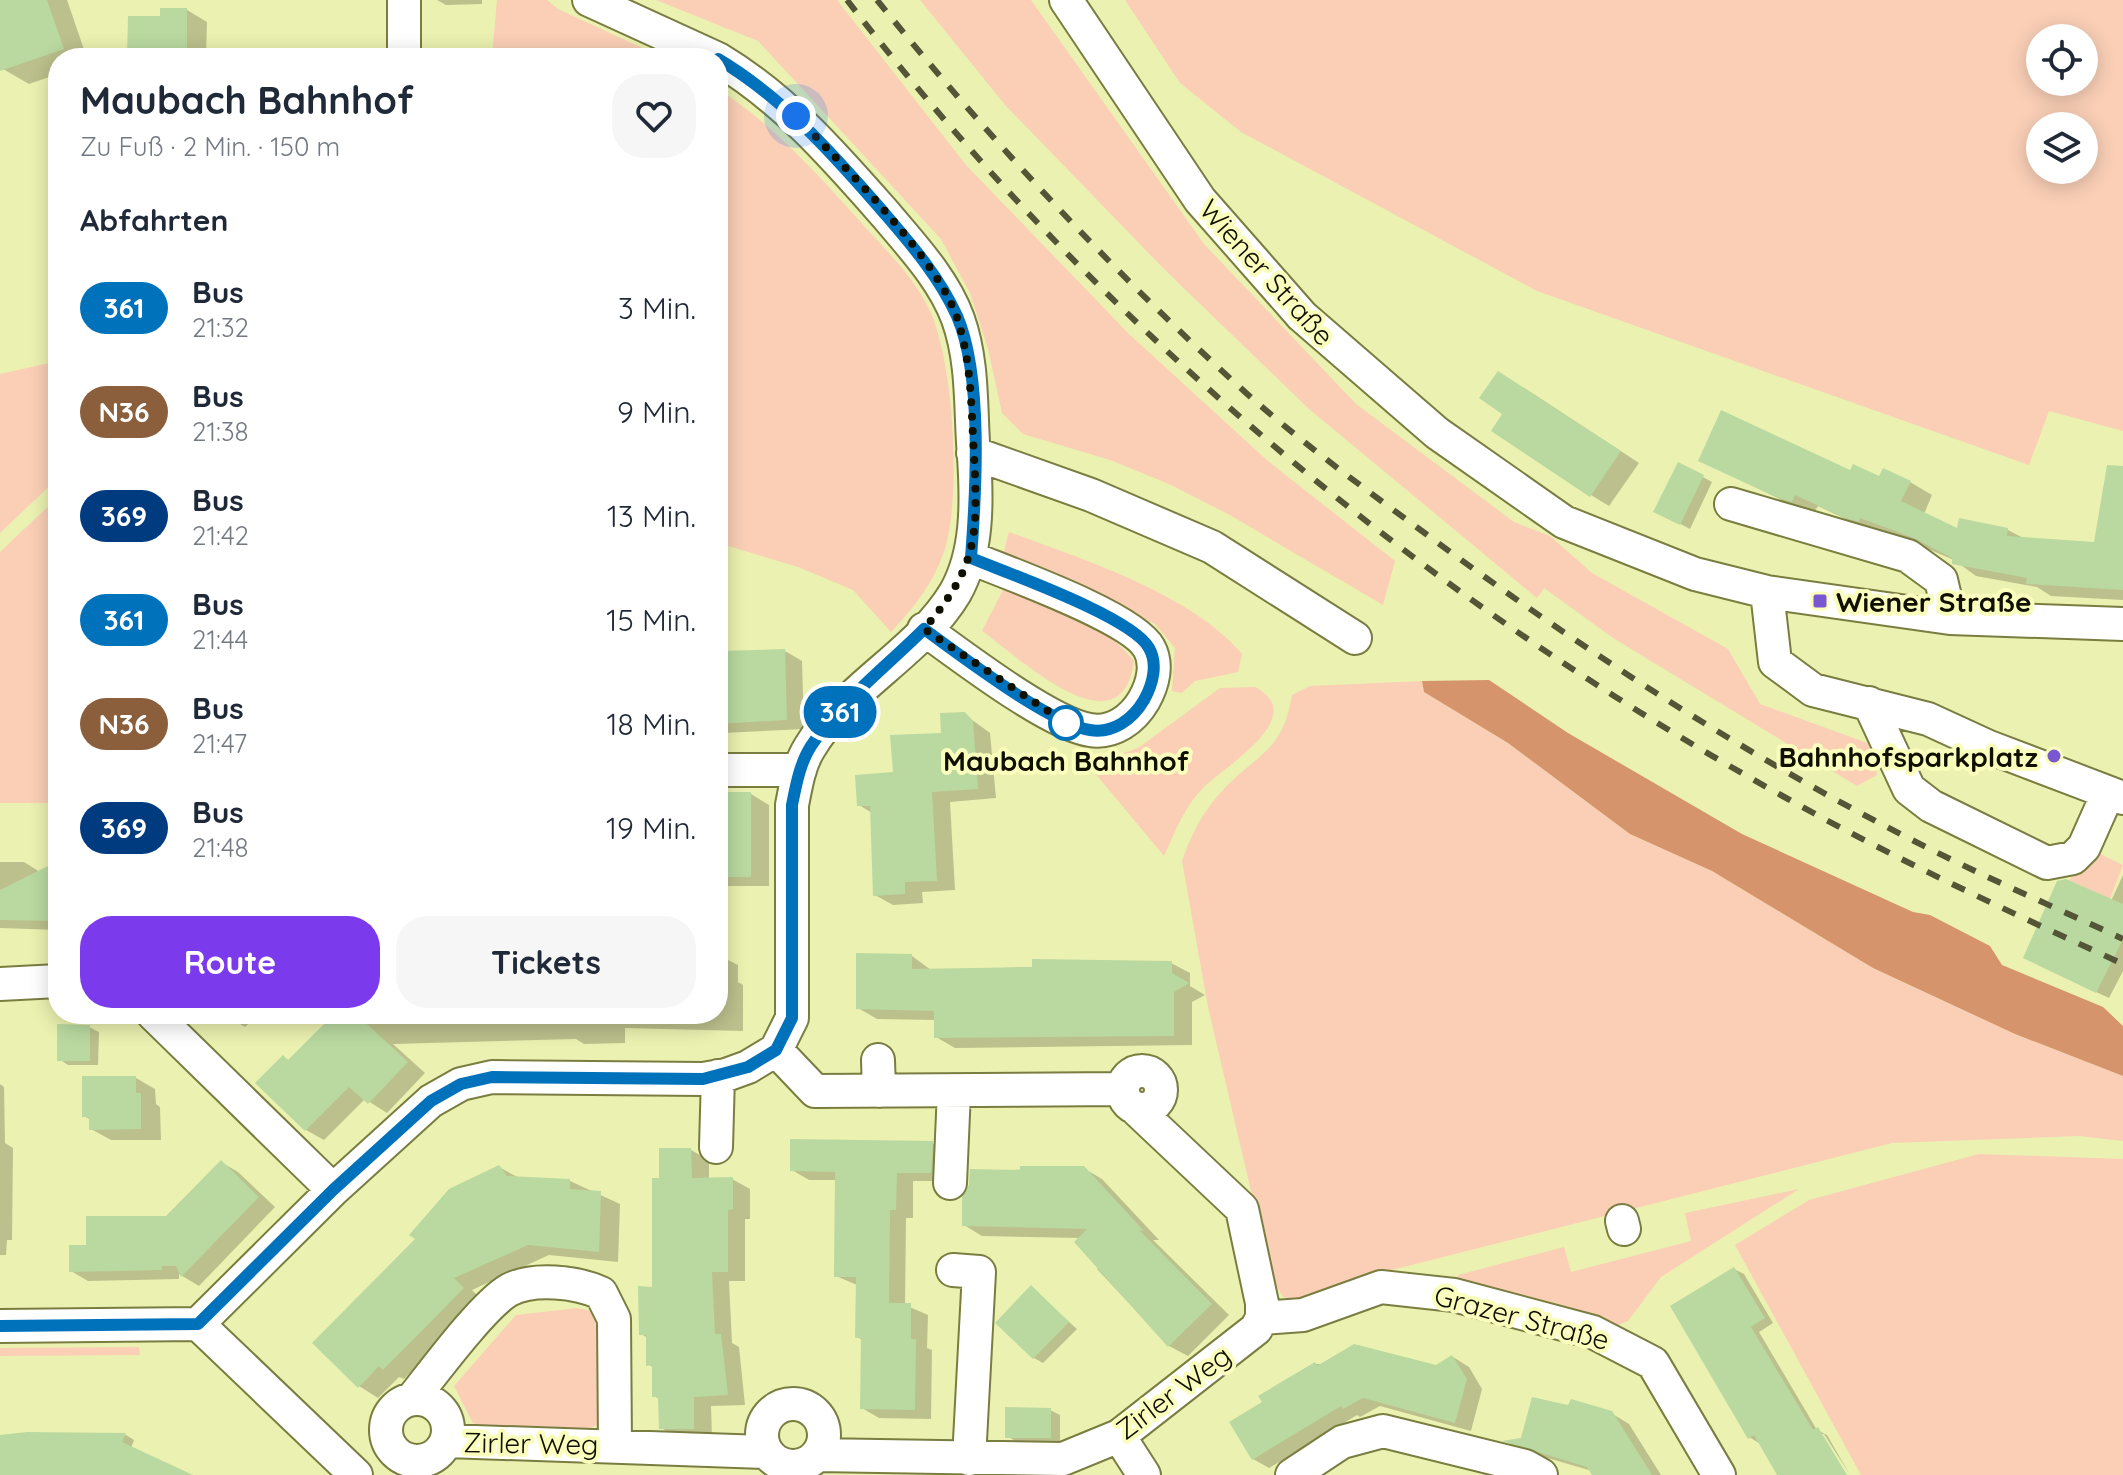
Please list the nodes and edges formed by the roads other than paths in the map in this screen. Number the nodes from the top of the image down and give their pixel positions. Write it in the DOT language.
graph roads {
  1 [pos="404,0"];
  2 [pos="589,0"];
  3 [pos="1066,0"];
  4 [pos="404,48"];
  5 [pos="693,48"];
  6 [pos="728,67"];
  7 [pos="973,453"];
  8 [pos="1731,504"];
  9 [pos="971,558"];
  10 [pos="1767,592"];
  11 [pos="1950,618"];
  12 [pos="2123,624"];
  13 [pos="924,629"];
  14 [pos="1355,638"];
  15 [pos="1869,703"];
  16 [pos="728,770"];
  17 [pos="800,770"];
  18 [pos="2116,795"];
  19 [pos="48,982"];
  20 [pos="0,984"];
  21 [pos="163,1024"];
  22 [pos="776,1050"];
  23 [pos="718,1076"];
  24 [pos="954,1091"];
  25 [pos="716,1147"];
  26 [pos="950,1183"];
  27 [pos="333,1190"];
  28 [pos="953,1270"];
  29 [pos="1262,1318"];
  30 [pos="198,1324"];
  31 [pos="0,1326"];
  32 [pos="401,1407"];
  33 [pos="1119,1436"];
  34 [pos="447,1441"];
  35 [pos="615,1445"];
  36 [pos="767,1452"];
  37 [pos="817,1455"];
  38 [pos="969,1459"];
  39 [pos="1709,1467"];
  40 [pos="347,1472"];
  41 [pos="1531,1473"];
  42 [pos="1144,1475"];
  43 [pos="1292,1475"];
  1 -- 4 [label="street"];
  2 -- 5 [label="street"];
  3 -- 10 [label="street, Wiener Straße"];
  6 -- 7 [label="street"];
  7 -- 9 [label="street"];
  7 -- 14 [label="street"];
  8 -- 11 [label="street"];
  9 -- 13 [label="street"];
  9 -- 13 [label="street"];
  10 -- 11 [label="street, Wiener Straße"];
  10 -- 15 [label="street"];
  11 -- 12 [label="street, Wiener Straße"];
  13 -- 17 [label="street"];
  15 -- 18 [label="street"];
  15 -- 18 [label="street"];
  16 -- 17 [label="street"];
  17 -- 22 [label="street"];
  19 -- 20 [label="street"];
  21 -- 27 [label="street"];
  22 -- 23 [label="street"];
  22 -- 24 [label="street"];
  23 -- 25 [label="street"];
  23 -- 27 [label="street"];
  24 -- 26 [label="street"];
  24 -- 29 [label="street"];
  27 -- 30 [label="street"];
  28 -- 38 [label="street"];
  29 -- 33 [label="street, Zirler Weg"];
  29 -- 39 [label="street, Grazer Straße"];
  30 -- 31 [label="street"];
  30 -- 40 [label="street"];
  32 -- 34 [label="street"];
  32 -- 34 [label="street"];
  32 -- 35 [label="street, Zirler Weg"];
  32 -- 40 [label="street, Zirler Weg"];
  33 -- 38 [label="street, Zirler Weg"];
  33 -- 42 [label="street"];
  34 -- 35 [label="street, Zirler Weg"];
  35 -- 36 [label="street, Zirler Weg"];
  36 -- 37 [label="street"];
  36 -- 37 [label="street"];
  37 -- 38 [label="street, Zirler Weg"];
  41 -- 43 [label="street"];
}
